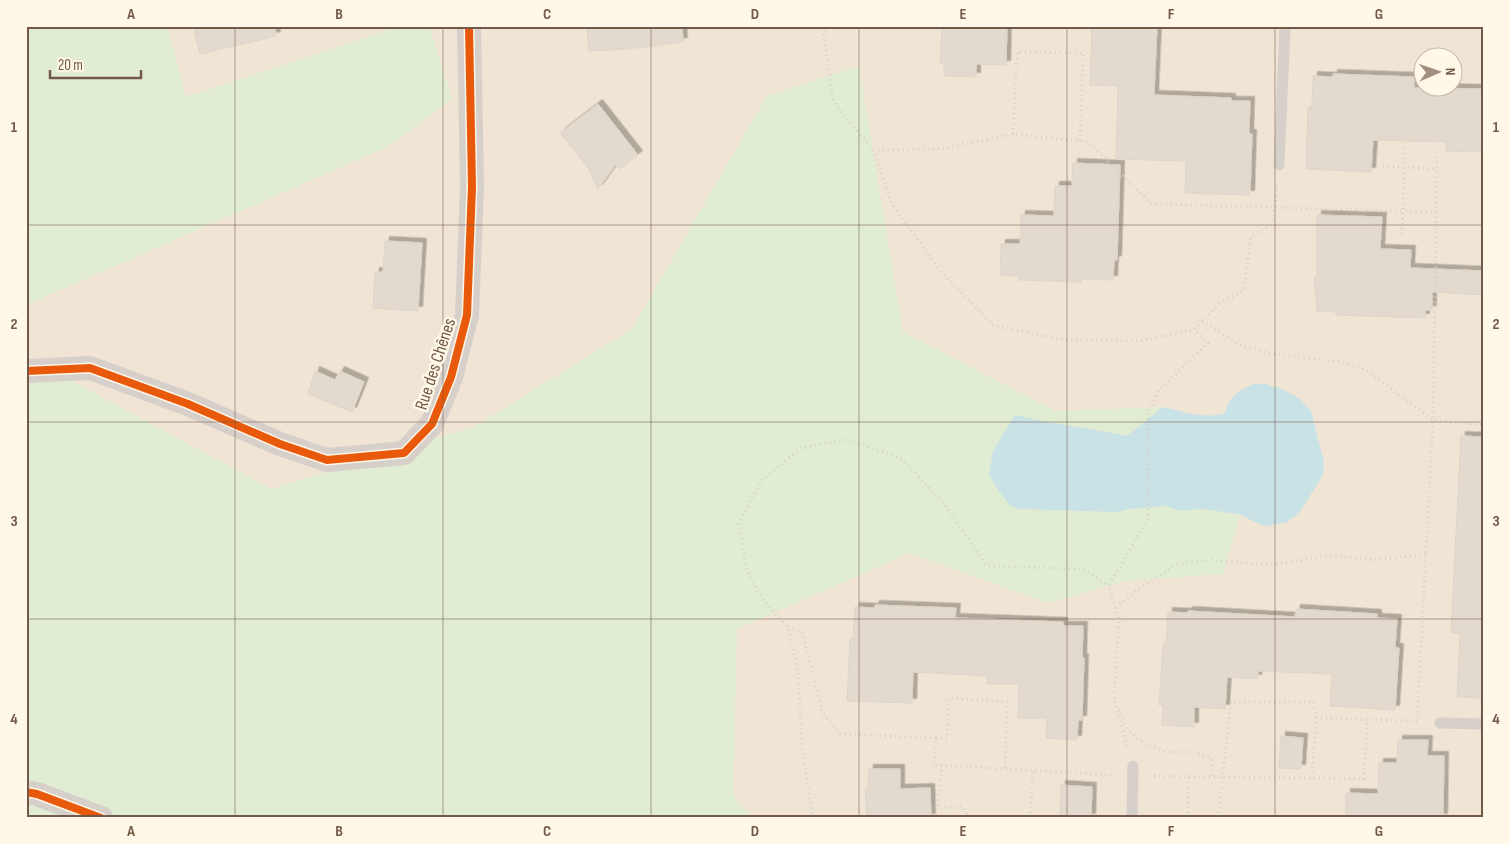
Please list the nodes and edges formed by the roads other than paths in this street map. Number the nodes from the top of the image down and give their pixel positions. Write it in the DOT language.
graph roads {
  1 [pos="469,26"];
  2 [pos="1285,26"];
  3 [pos="1279,166"];
  4 [pos="26,371"];
  5 [pos="1440,722"];
  6 [pos="1484,724"];
  7 [pos="1133,771"];
  8 [pos="26,792"];
  9 [pos="101,818"];
  10 [pos="1132,818"];
  1 -- 4 [label="street, Rue des Chênes"];
  2 -- 3 [label="lane"];
  5 -- 6 [label="lane"];
  7 -- 10 [label="lane"];
  8 -- 9 [label="street"];
}
